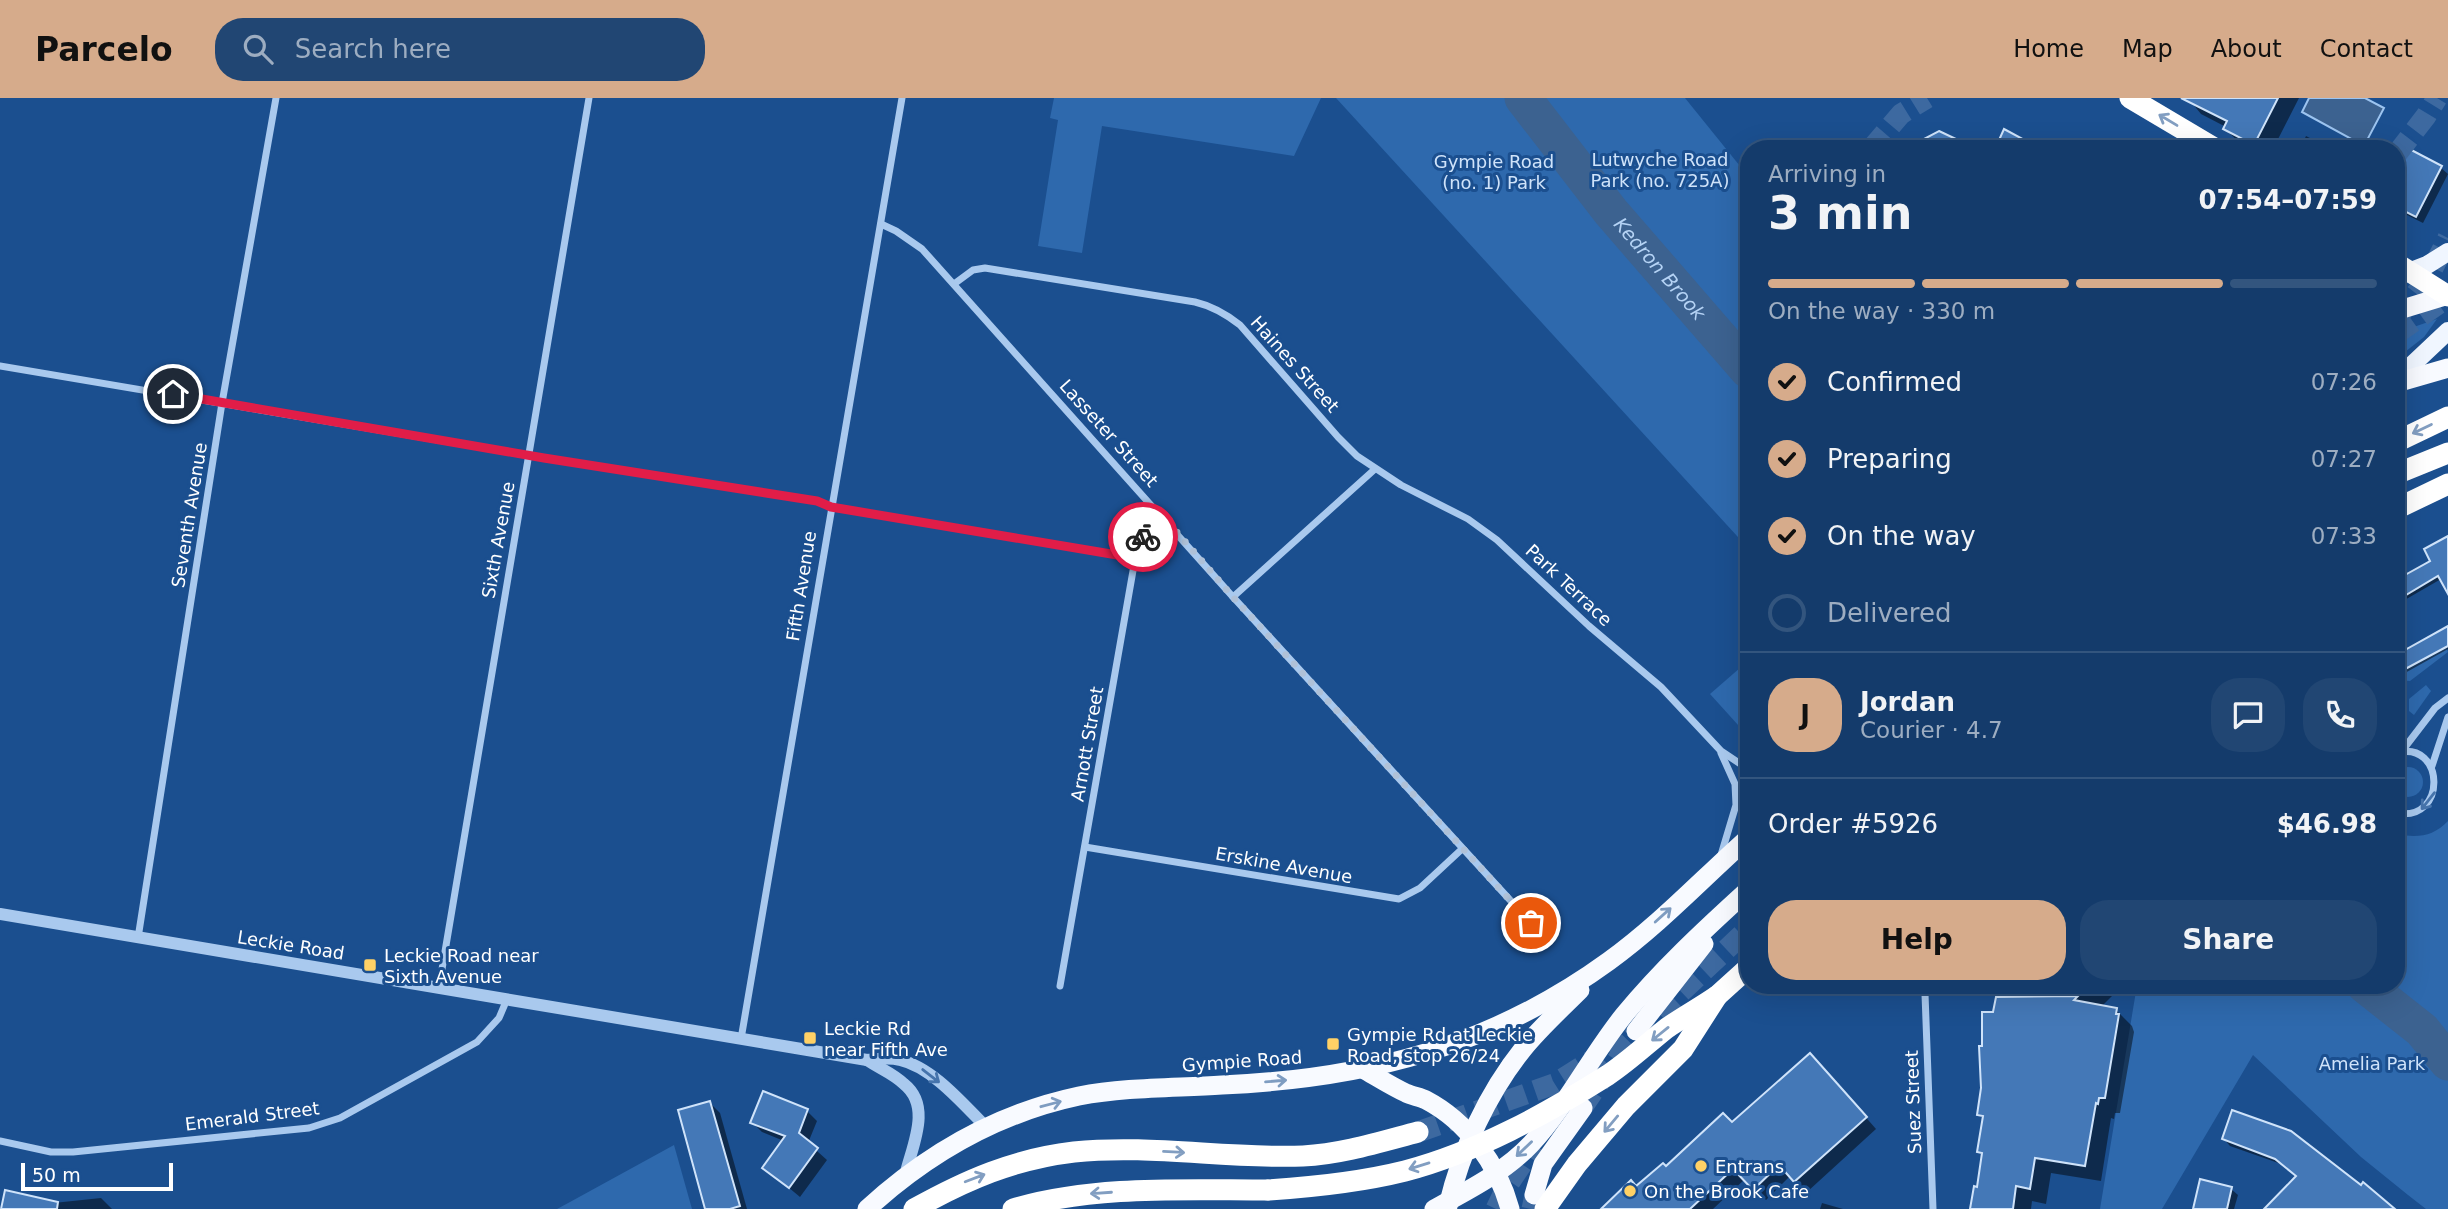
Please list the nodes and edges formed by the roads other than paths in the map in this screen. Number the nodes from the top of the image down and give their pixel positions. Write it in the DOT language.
graph roads {
  1 [pos="276,98"];
  2 [pos="589,98"];
  3 [pos="902,98"];
  4 [pos="2130,98"];
  5 [pos="2201,140"];
  6 [pos="881,224"];
  7 [pos="2448,252"];
  8 [pos="2405,269"];
  9 [pos="2405,274"];
  10 [pos="954,284"];
  11 [pos="2448,295"];
  12 [pos="2405,308"];
  13 [pos="2448,331"];
  14 [pos="0,366"];
  15 [pos="2448,368"];
  16 [pos="2405,373"];
  17 [pos="2405,380"];
  18 [pos="222,403"];
  19 [pos="2448,417"];
  20 [pos="2405,438"];
  21 [pos="2448,453"];
  22 [pos="528,455"];
  23 [pos="1375,469"];
  24 [pos="2405,470"];
  25 [pos="2448,484"];
  26 [pos="2405,505"];
  27 [pos="831,507"];
  28 [pos="1163,516"];
  29 [pos="1135,558"];
  30 [pos="1233,597"];
  31 [pos="2448,698"];
  32 [pos="2448,717"];
  33 [pos="2405,745"];
  34 [pos="1721,751"];
  35 [pos="2405,753"];
  36 [pos="1740,764"];
  37 [pos="2432,766"];
  38 [pos="2405,814"];
  39 [pos="1740,845"];
  40 [pos="1084,847"];
  41 [pos="1462,849"];
  42 [pos="1718,866"];
  43 [pos="1740,898"];
  44 [pos="1726,911"];
  45 [pos="0,914"];
  46 [pos="1531,923"];
  47 [pos="138,938"];
  48 [pos="1611,960"];
  49 [pos="1740,975"];
  50 [pos="1060,986"];
  51 [pos="439,987"];
  52 [pos="1925,994"];
  53 [pos="1717,996"];
  54 [pos="507,998"];
  55 [pos="1636,1031"];
  56 [pos="741,1038"];
  57 [pos="867,1060"];
  58 [pos="1363,1069"];
  59 [pos="1583,1108"];
  60 [pos="986,1127"];
  61 [pos="1418,1132"];
  62 [pos="1472,1138"];
  63 [pos="0,1141"];
  64 [pos="1496,1172"];
  65 [pos="905,1177"];
  66 [pos="1540,1202"];
  67 [pos="1444,1206"];
  68 [pos="867,1209"];
  69 [pos="914,1209"];
  70 [pos="1013,1209"];
  71 [pos="1510,1209"];
  72 [pos="1933,1209"];
  1 -- 18 [label="street, Seventh Avenue"];
  2 -- 22 [label="street, Sixth Avenue"];
  3 -- 6 [label="street, Fifth Avenue"];
  5 -- 4 [label="highway, one-way"];
  6 -- 10 [label="street, Lasseter Street"];
  6 -- 27 [label="street, Fifth Avenue"];
  7 -- 8 [label="main road"];
  9 -- 11 [label="highway"];
  10 -- 23 [label="street, Haines Street"];
  10 -- 28 [label="street, Lasseter Street"];
  11 -- 12 [label="highway"];
  13 -- 16 [label="main road"];
  14 -- 18 [label="street"];
  15 -- 17 [label="highway"];
  18 -- 22 [label="street"];
  18 -- 47 [label="street, Seventh Avenue"];
  19 -- 20 [label="highway, one-way"];
  21 -- 24 [label="highway"];
  22 -- 27 [label="street"];
  22 -- 51 [label="street, Sixth Avenue"];
  23 -- 30 [label="street"];
  23 -- 34 [label="street, Park Terrace"];
  25 -- 26 [label="highway"];
  27 -- 29 [label="street"];
  27 -- 56 [label="street, Fifth Avenue"];
  28 -- 29 [label="street, Arnott Street"];
  28 -- 30 [label="street, Lasseter Street"];
  29 -- 40 [label="street, Arnott Street"];
  30 -- 41 [label="street, Lasseter Street"];
  31 -- 33 [label="street"];
  32 -- 37 [label="street"];
  34 -- 36 [label="street, Park Terrace"];
  34 -- 42 [label="street, Park Terrace"];
  35 -- 37 [label="street"];
  37 -- 38 [label="street, one-way"];
  39 -- 42 [label="highway, Gympie Road"];
  40 -- 41 [label="street, Erskine Avenue"];
  40 -- 50 [label="street, Arnott Street"];
  41 -- 46 [label="street, Lasseter Street"];
  48 -- 42 [label="highway, Gympie Road, one-way"];
  43 -- 44 [label="highway"];
  44 -- 55 [label="highway"];
  44 -- 64 [label="highway, one-way"];
  45 -- 47 [label="street, Leckie Road"];
  47 -- 51 [label="street, Leckie Road"];
  48 -- 58 [label="highway, Gympie Road"];
  48 -- 62 [label="highway"];
  49 -- 53 [label="highway"];
  51 -- 54 [label="street, Leckie Road"];
  52 -- 72 [label="street, Suez Street"];
  53 -- 66 [label="highway, one-way"];
  53 -- 70 [label="highway, one-way, bridge"];
  54 -- 56 [label="street, Leckie Road"];
  54 -- 63 [label="street, Emerald Street"];
  56 -- 57 [label="street, Leckie Road"];
  57 -- 60 [label="street, Leckie Road, one-way"];
  57 -- 65 [label="street, Leckie Road"];
  60 -- 58 [label="highway, Gympie Road, one-way"];
  58 -- 62 [label="highway"];
  59 -- 66 [label="highway"];
  60 -- 65 [label="highway, Gympie Road"];
  69 -- 61 [label="highway, one-way"];
  62 -- 64 [label="highway"];
  62 -- 67 [label="highway"];
  64 -- 67 [label="highway"];
  64 -- 71 [label="highway"];
  65 -- 68 [label="highway, Gympie Road"];
}
